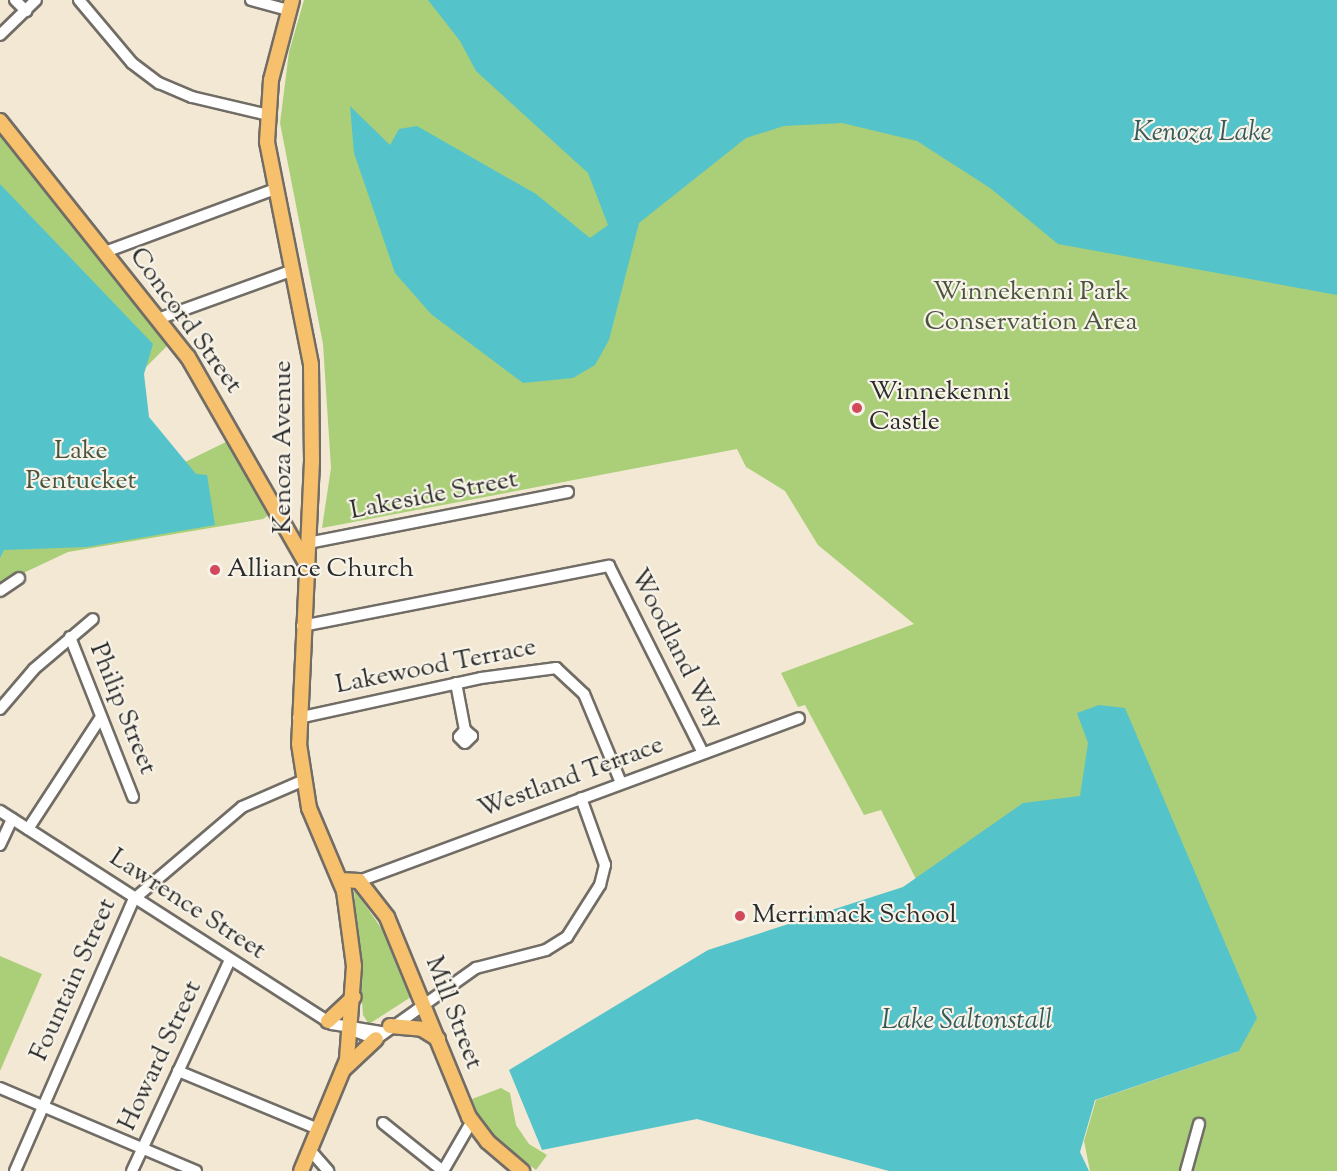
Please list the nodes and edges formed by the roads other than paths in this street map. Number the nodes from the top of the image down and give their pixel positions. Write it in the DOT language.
graph roads {
  1 [pos="15,0"];
  2 [pos="36,0"];
  3 [pos="79,0"];
  4 [pos="250,0"];
  5 [pos="291,5"];
  6 [pos="26,11"];
  7 [pos="0,34"];
  8 [pos="269,115"];
  9 [pos="0,121"];
  10 [pos="273,190"];
  11 [pos="105,252"];
  12 [pos="293,270"];
  13 [pos="158,319"];
  14 [pos="568,492"];
  15 [pos="308,543"];
  16 [pos="307,565"];
  17 [pos="19,578"];
  18 [pos="0,591"];
  19 [pos="93,619"];
  20 [pos="302,626"];
  21 [pos="70,638"];
  22 [pos="456,683"];
  23 [pos="0,709"];
  24 [pos="101,717"];
  25 [pos="298,718"];
  26 [pos="799,718"];
  27 [pos="465,729"];
  28 [pos="703,753"];
  29 [pos="302,781"];
  30 [pos="621,783"];
  31 [pos="133,796"];
  32 [pos="581,798"];
  33 [pos="0,811"];
  34 [pos="12,819"];
  35 [pos="27,829"];
  36 [pos="0,846"];
  37 [pos="340,880"];
  38 [pos="359,881"];
  39 [pos="134,899"];
  40 [pos="230,960"];
  41 [pos="354,997"];
  42 [pos="423,1001"];
  43 [pos="328,1021"];
  44 [pos="352,1030"];
  45 [pos="383,1032"];
  46 [pos="438,1039"];
  47 [pos="343,1070"];
  48 [pos="178,1071"];
  49 [pos="0,1088"];
  50 [pos="43,1107"];
  51 [pos="472,1121"];
  52 [pos="383,1123"];
  53 [pos="1199,1124"];
  54 [pos="318,1129"];
  55 [pos="142,1149"];
  56 [pos="310,1150"];
  57 [pos="15,1171"];
  58 [pos="132,1171"];
  59 [pos="196,1171"];
  60 [pos="301,1171"];
  61 [pos="328,1171"];
  62 [pos="443,1171"];
  63 [pos="522,1171"];
  64 [pos="1186,1171"];
  1 -- 6 [label="street"];
  2 -- 6 [label="street"];
  3 -- 8 [label="street"];
  4 -- 5 [label="street"];
  5 -- 8 [label="main road, Kenoza Avenue"];
  6 -- 7 [label="street"];
  8 -- 10 [label="main road, Kenoza Avenue"];
  9 -- 11 [label="main road, Concord Street"];
  10 -- 11 [label="street"];
  10 -- 12 [label="main road, Kenoza Avenue"];
  11 -- 13 [label="main road, Concord Street"];
  12 -- 13 [label="street"];
  12 -- 15 [label="main road, Kenoza Avenue"];
  13 -- 16 [label="main road, Concord Street"];
  14 -- 15 [label="street, Lakeside Street"];
  15 -- 16 [label="main road, Kenoza Avenue"];
  16 -- 20 [label="main road, Kenoza Avenue"];
  17 -- 18 [label="street"];
  19 -- 21 [label="street"];
  20 -- 25 [label="main road, Kenoza Avenue"];
  20 -- 28 [label="street, Woodland Way"];
  21 -- 23 [label="street"];
  21 -- 24 [label="street, Philip Street"];
  22 -- 25 [label="street, Lakewood Terrace"];
  22 -- 27 [label="street"];
  22 -- 30 [label="street, Lakewood Terrace"];
  24 -- 31 [label="street, Philip Street"];
  24 -- 35 [label="street"];
  25 -- 29 [label="main road, Kenoza Avenue"];
  26 -- 28 [label="street, Westland Terrace"];
  28 -- 30 [label="street, Westland Terrace"];
  29 -- 37 [label="main road, Kenoza Avenue"];
  29 -- 39 [label="street, Fountain Street"];
  30 -- 32 [label="street, Westland Terrace"];
  32 -- 38 [label="street, Westland Terrace"];
  32 -- 42 [label="street"];
  33 -- 34 [label="street, Lawrence Street"];
  34 -- 35 [label="street, Lawrence Street"];
  34 -- 36 [label="street"];
  35 -- 39 [label="street, Lawrence Street"];
  37 -- 38 [label="main road"];
  37 -- 41 [label="main road, Kenoza Avenue"];
  38 -- 42 [label="main road, Mill Street"];
  39 -- 40 [label="street, Lawrence Street"];
  39 -- 50 [label="street, Fountain Street"];
  40 -- 43 [label="street, Lawrence Street"];
  40 -- 48 [label="street, Howard Street"];
  41 -- 43 [label="main road"];
  41 -- 44 [label="main road, Kenoza Avenue"];
  42 -- 45 [label="street"];
  42 -- 46 [label="main road, Mill Street"];
  43 -- 44 [label="street, Lawrence Street"];
  44 -- 45 [label="street, Lawrence Street"];
  44 -- 47 [label="main road, Kenoza Avenue"];
  45 -- 46 [label="main road"];
  45 -- 47 [label="main road"];
  46 -- 51 [label="main road, Mill Street"];
  47 -- 54 [label="main road, Kenoza Avenue"];
  48 -- 54 [label="street"];
  48 -- 55 [label="street, Howard Street"];
  49 -- 50 [label="street"];
  50 -- 55 [label="street"];
  50 -- 57 [label="street, Fountain Street"];
  51 -- 62 [label="street"];
  51 -- 63 [label="main road, Mill Street"];
  52 -- 62 [label="street"];
  53 -- 64 [label="street"];
  54 -- 56 [label="main road, Kenoza Avenue"];
  55 -- 58 [label="street, Howard Street"];
  55 -- 59 [label="street"];
  56 -- 60 [label="main road, Kenoza Avenue"];
  56 -- 61 [label="street"];
}
